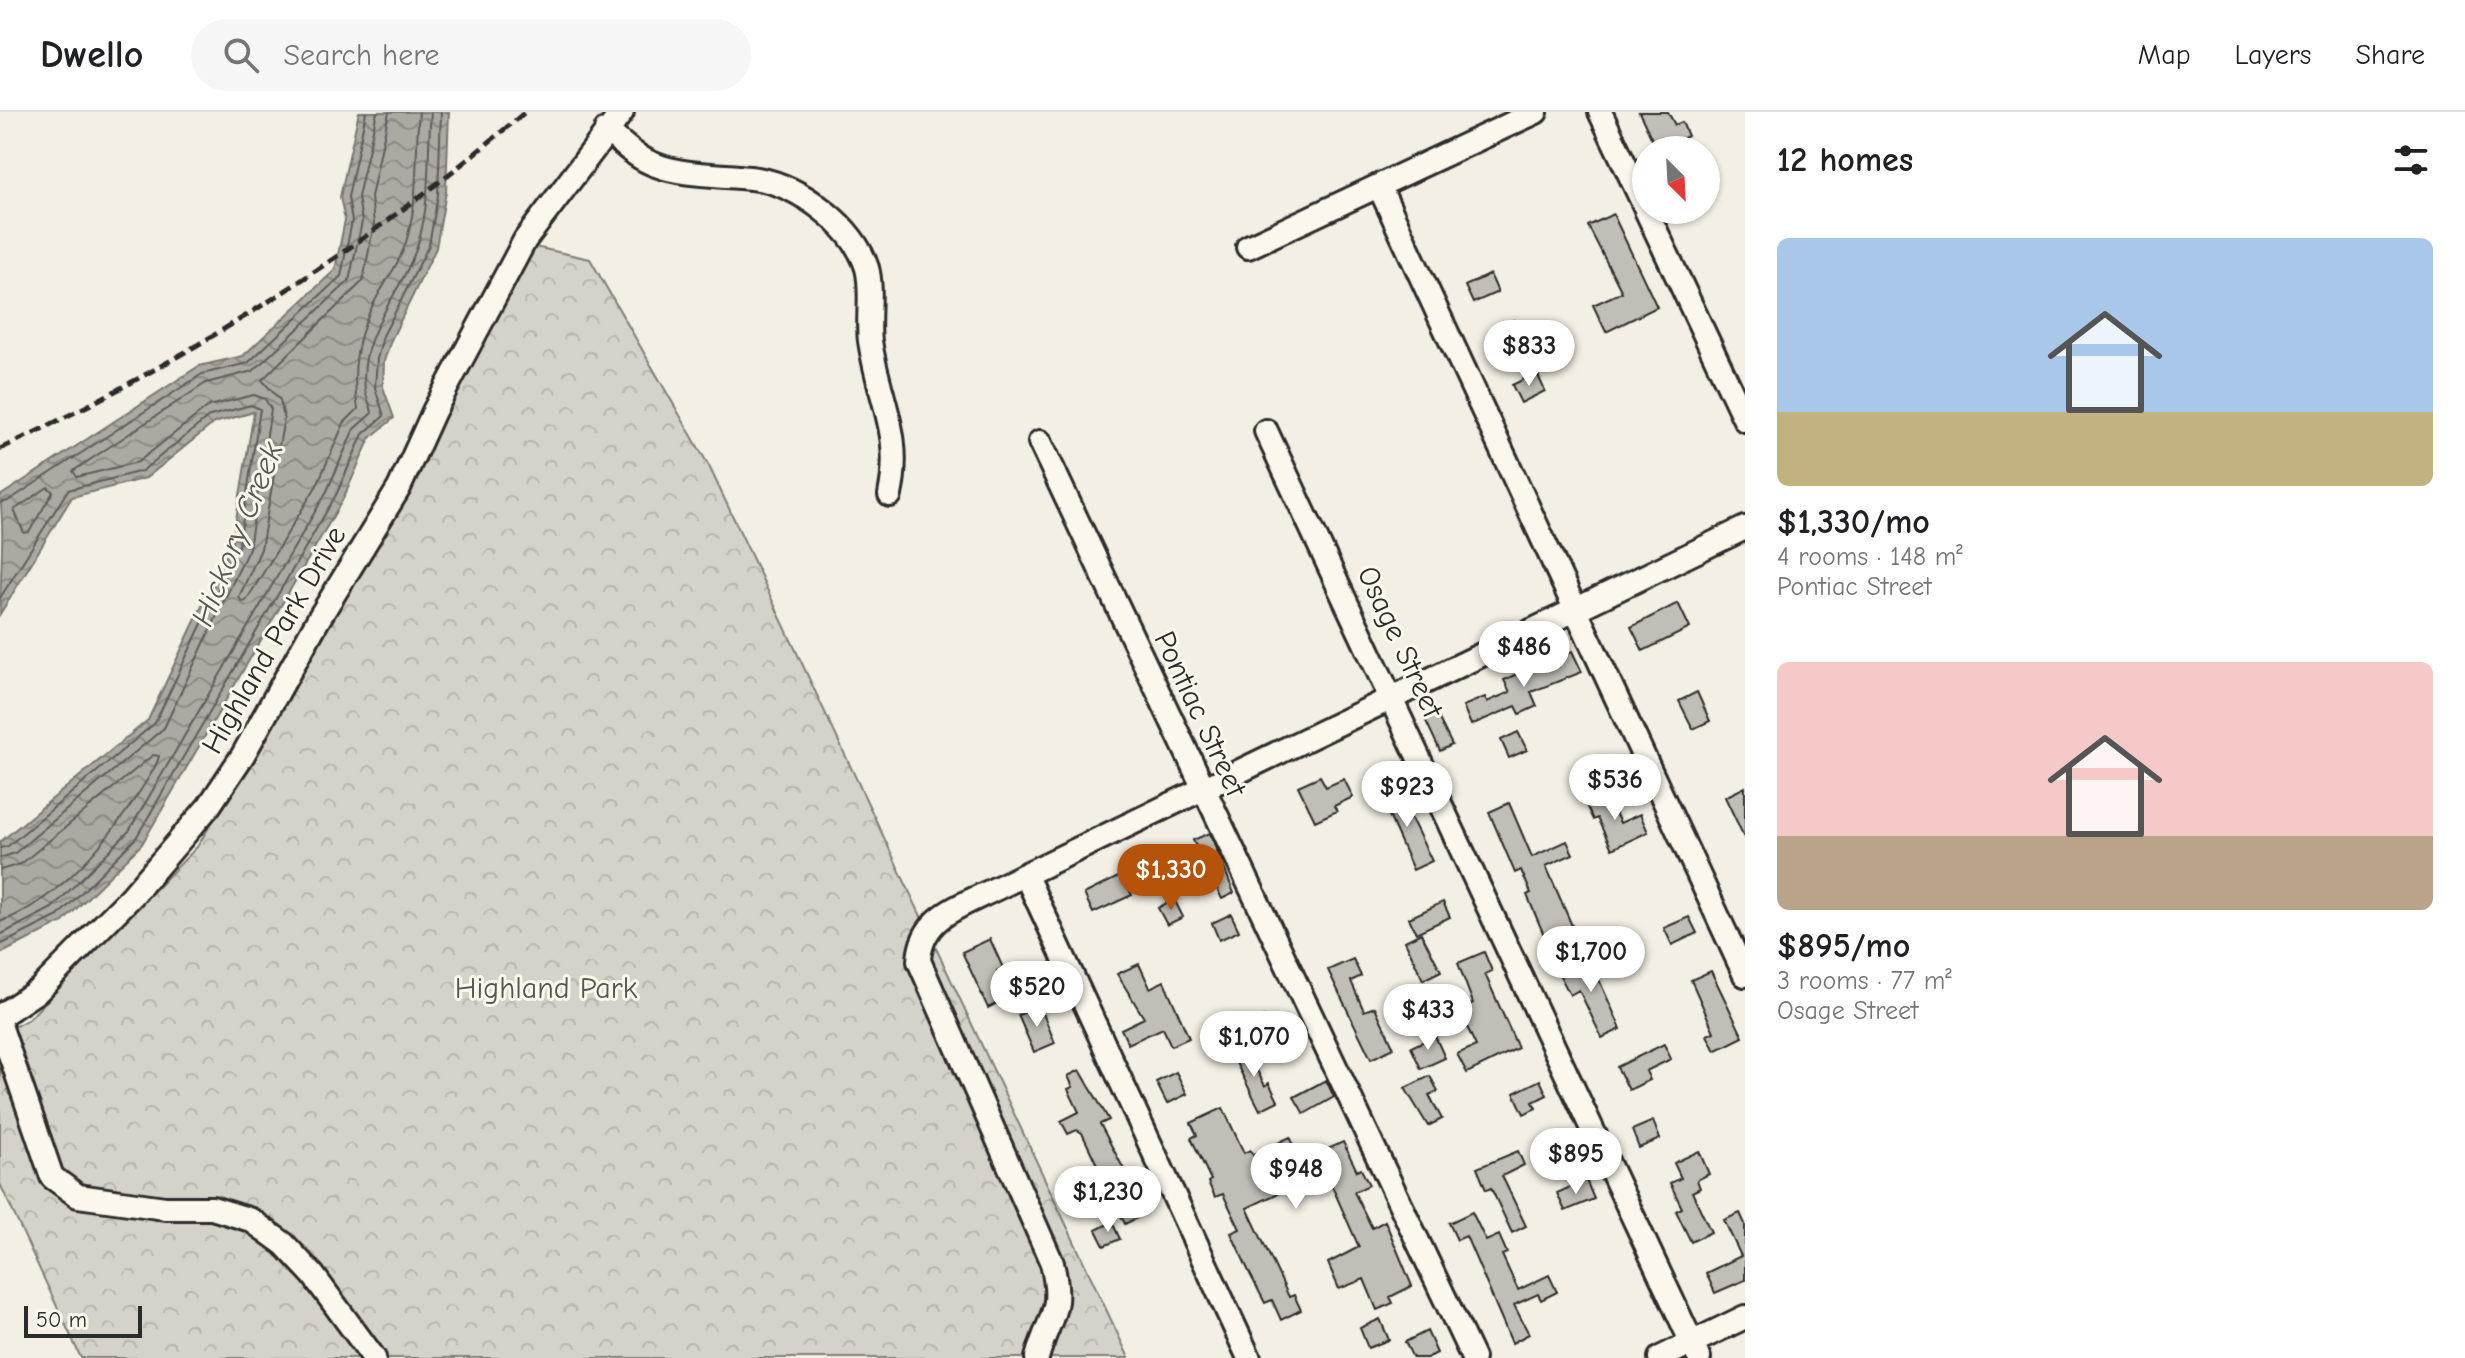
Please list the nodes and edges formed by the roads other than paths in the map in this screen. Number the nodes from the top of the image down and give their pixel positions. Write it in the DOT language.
graph roads {
  1 [pos="622,112"];
  2 [pos="1536,112"];
  3 [pos="1600,112"];
  4 [pos="606,130"];
  5 [pos="1632,180"];
  6 [pos="1379,186"];
  7 [pos="1653,224"];
  8 [pos="1248,247"];
  9 [pos="1745,420"];
  10 [pos="1266,431"];
  11 [pos="1040,442"];
  12 [pos="890,495"];
  13 [pos="1745,528"];
  14 [pos="1576,611"];
  15 [pos="1392,696"];
  16 [pos="1203,791"];
  17 [pos="1026,876"];
  18 [pos="1745,975"];
  19 [pos="0,1016"];
  20 [pos="0,1025"];
  21 [pos="1745,1317"];
  22 [pos="1695,1350"];
  23 [pos="374,1358"];
  24 [pos="1037,1358"];
  25 [pos="1249,1358"];
  26 [pos="1473,1358"];
  27 [pos="1660,1358"];
  1 -- 4 [label="street, Highland Park Drive"];
  2 -- 6 [label="street"];
  3 -- 5 [label="street"];
  4 -- 12 [label="street"];
  4 -- 19 [label="street, Highland Park Drive"];
  6 -- 8 [label="street"];
  6 -- 14 [label="street"];
  7 -- 9 [label="street"];
  10 -- 15 [label="street, Osage Street"];
  11 -- 16 [label="street, Pontiac Street"];
  13 -- 14 [label="street"];
  14 -- 15 [label="street"];
  14 -- 18 [label="street"];
  15 -- 16 [label="street"];
  15 -- 22 [label="street, Osage Street"];
  16 -- 17 [label="street"];
  16 -- 26 [label="street, Pontiac Street"];
  17 -- 24 [label="street"];
  17 -- 25 [label="street"];
  20 -- 23 [label="street"];
  21 -- 22 [label="street"];
  22 -- 27 [label="street"];
}
